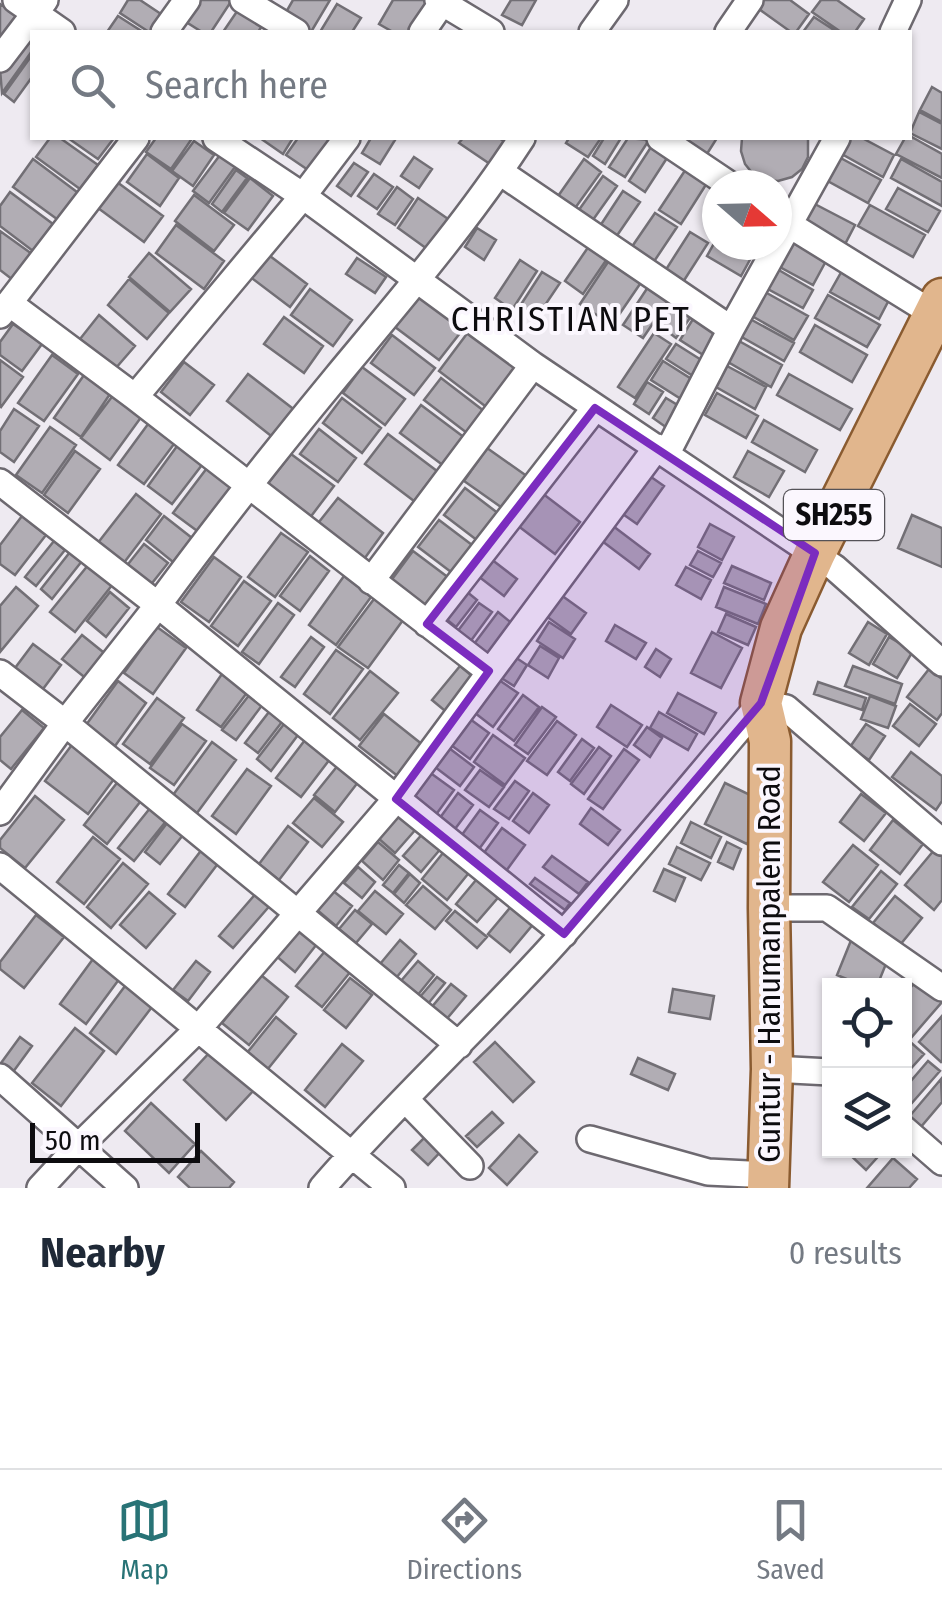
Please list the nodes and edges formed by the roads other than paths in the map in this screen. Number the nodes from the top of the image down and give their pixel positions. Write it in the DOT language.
graph roads {
  1 [pos="187,0"];
  2 [pos="244,0"];
  3 [pos="616,0"];
  4 [pos="750,0"];
  5 [pos="908,0"];
  6 [pos="441,1"];
  7 [pos="32,5"];
  8 [pos="60,30"];
  9 [pos="165,30"];
  10 [pos="293,30"];
  11 [pos="423,30"];
  12 [pos="488,30"];
  13 [pos="594,30"];
  14 [pos="729,30"];
  15 [pos="894,30"];
  16 [pos="0,58"];
  17 [pos="134,140"];
  18 [pos="219,140"];
  19 [pos="346,140"];
  20 [pos="521,140"];
  21 [pos="663,140"];
  22 [pos="836,140"];
  23 [pos="708,170"];
  24 [pos="500,172"];
  25 [pos="304,196"];
  26 [pos="792,207"];
  27 [pos="792,226"];
  28 [pos="764,260"];
  29 [pos="418,278"];
  30 [pos="4,309"];
  31 [pos="939,310"];
  32 [pos="731,329"];
  33 [pos="942,354"];
  34 [pos="533,365"];
  35 [pos="135,396"];
  36 [pos="594,408"];
  37 [pos="662,450"];
  38 [pos="0,482"];
  39 [pos="248,484"];
  40 [pos="825,561"];
  41 [pos="371,581"];
  42 [pos="158,604"];
  43 [pos="427,624"];
  44 [pos="942,663"];
  45 [pos="489,671"];
  46 [pos="0,672"];
  47 [pos="772,717"];
  48 [pos="65,723"];
  49 [pos="396,799"];
  50 [pos="0,812"];
  51 [pos="942,842"];
  52 [pos="0,866"];
  53 [pos="769,908"];
  54 [pos="298,914"];
  55 [pos="564,934"];
  56 [pos="942,988"];
  57 [pos="199,1028"];
  58 [pos="459,1045"];
  59 [pos="772,1069"];
  60 [pos="822,1072"];
  61 [pos="5,1092"];
  62 [pos="406,1100"];
  63 [pos="912,1136"];
  64 [pos="590,1139"];
  65 [pos="78,1147"];
  66 [pos="351,1154"];
  67 [pos="942,1162"];
  68 [pos="470,1166"];
  69 [pos="769,1182"];
  70 [pos="40,1188"];
  71 [pos="124,1188"];
  72 [pos="322,1188"];
  73 [pos="392,1188"];
  1 -- 9 [label="street"];
  2 -- 10 [label="street"];
  3 -- 13 [label="street"];
  4 -- 14 [label="street"];
  5 -- 15 [label="street"];
  6 -- 11 [label="street"];
  6 -- 12 [label="street"];
  7 -- 8 [label="street"];
  7 -- 16 [label="street"];
  17 -- 30 [label="street"];
  18 -- 25 [label="street"];
  19 -- 25 [label="street"];
  20 -- 24 [label="street"];
  21 -- 23 [label="street"];
  22 -- 26 [label="street"];
  24 -- 29 [label="street"];
  24 -- 32 [label="street"];
  25 -- 29 [label="street"];
  25 -- 35 [label="street"];
  27 -- 31 [label="street"];
  28 -- 32 [label="street"];
  29 -- 34 [label="street"];
  29 -- 39 [label="street"];
  30 -- 35 [label="street"];
  31 -- 40 [label="main road, Guntur - Hanumanpalem Road / SH255"];
  32 -- 37 [label="street"];
  33 -- 40 [label="main road, Guntur - Hanumanpalem Road / SH255"];
  34 -- 36 [label="street"];
  34 -- 41 [label="street"];
  35 -- 39 [label="street"];
  36 -- 37 [label="street"];
  36 -- 43 [label="street"];
  37 -- 40 [label="street"];
  37 -- 45 [label="street"];
  38 -- 42 [label="street"];
  39 -- 41 [label="street"];
  39 -- 42 [label="street"];
  40 -- 44 [label="street"];
  40 -- 47 [label="main road, Guntur - Hanumanpalem Road / SH255"];
  41 -- 43 [label="street"];
  42 -- 48 [label="street"];
  42 -- 49 [label="street"];
  43 -- 45 [label="street"];
  45 -- 49 [label="street"];
  46 -- 48 [label="street"];
  47 -- 51 [label="street"];
  47 -- 53 [label="main road, Guntur - Hanumanpalem Road / SH255"];
  47 -- 55 [label="street"];
  48 -- 50 [label="street"];
  48 -- 54 [label="street"];
  49 -- 54 [label="street"];
  49 -- 55 [label="street"];
  52 -- 57 [label="street"];
  53 -- 56 [label="street"];
  53 -- 59 [label="main road, Guntur - Hanumanpalem Road / SH255"];
  54 -- 57 [label="street"];
  54 -- 58 [label="street"];
  55 -- 58 [label="street"];
  57 -- 65 [label="street"];
  57 -- 66 [label="street"];
  58 -- 62 [label="street"];
  59 -- 60 [label="street"];
  59 -- 69 [label="main road, Guntur - Hanumanpalem Road / SH255"];
  61 -- 65 [label="street"];
  62 -- 66 [label="street"];
  62 -- 68 [label="street"];
  63 -- 67 [label="street"];
  64 -- 69 [label="street"];
  65 -- 70 [label="street"];
  65 -- 71 [label="street"];
  66 -- 72 [label="street"];
  66 -- 73 [label="street"];
}
